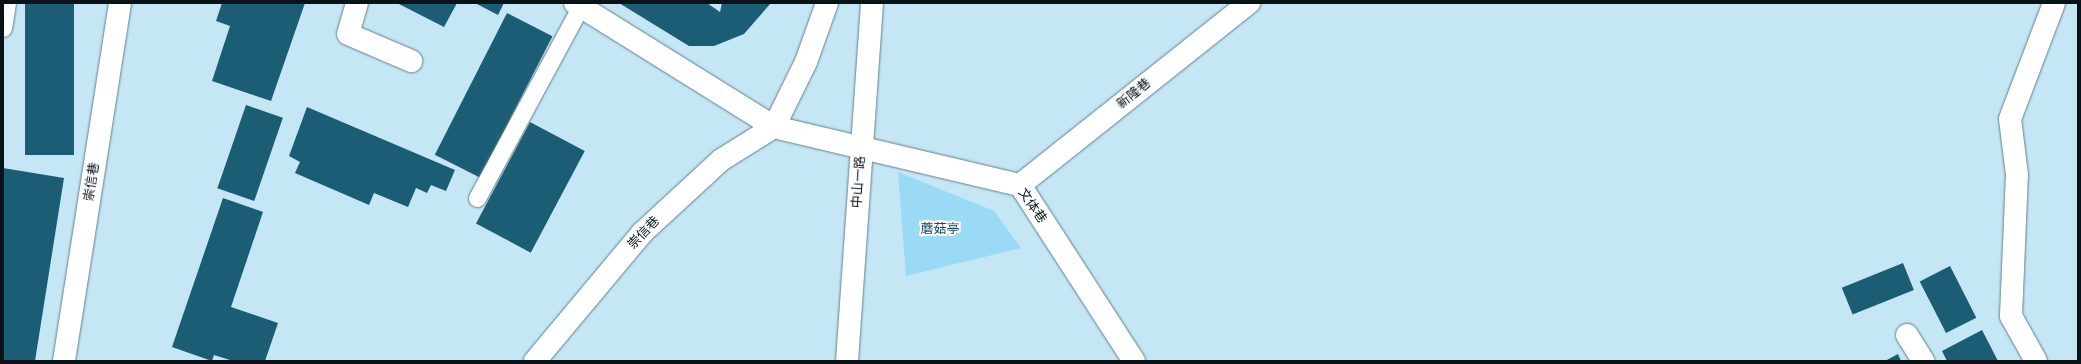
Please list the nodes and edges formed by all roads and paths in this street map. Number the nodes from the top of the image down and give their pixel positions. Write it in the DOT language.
graph roads {
  1 [pos="7,3"];
  2 [pos="120,3"];
  3 [pos="358,3"];
  4 [pos="827,3"];
  5 [pos="872,3"];
  6 [pos="1249,3"];
  7 [pos="2054,3"];
  8 [pos="578,5"];
  9 [pos="3,28"];
  10 [pos="411,61"];
  11 [pos="774,127"];
  12 [pos="861,146"];
  13 [pos="1020,185"];
  14 [pos="477,198"];
  15 [pos="1907,335"];
  16 [pos="64,361"];
  17 [pos="535,361"];
  18 [pos="847,361"];
  19 [pos="1134,361"];
  20 [pos="1923,361"];
  21 [pos="2036,361"];
  1 -- 9 [label="lane"];
  2 -- 16 [label="street, 崇信巷"];
  3 -- 10 [label="street"];
  4 -- 11 [label="street"];
  5 -- 12 [label="street, 中山一路"];
  6 -- 13 [label="street, 新隆巷"];
  7 -- 21 [label="street"];
  8 -- 11 [label="street, 文体巷"];
  8 -- 14 [label="lane"];
  11 -- 12 [label="street, 文体巷"];
  11 -- 17 [label="street, 崇信巷"];
  12 -- 13 [label="street, 文体巷"];
  12 -- 18 [label="street, 中山一路"];
  13 -- 19 [label="street, 文体巷"];
  15 -- 20 [label="street"];
}
